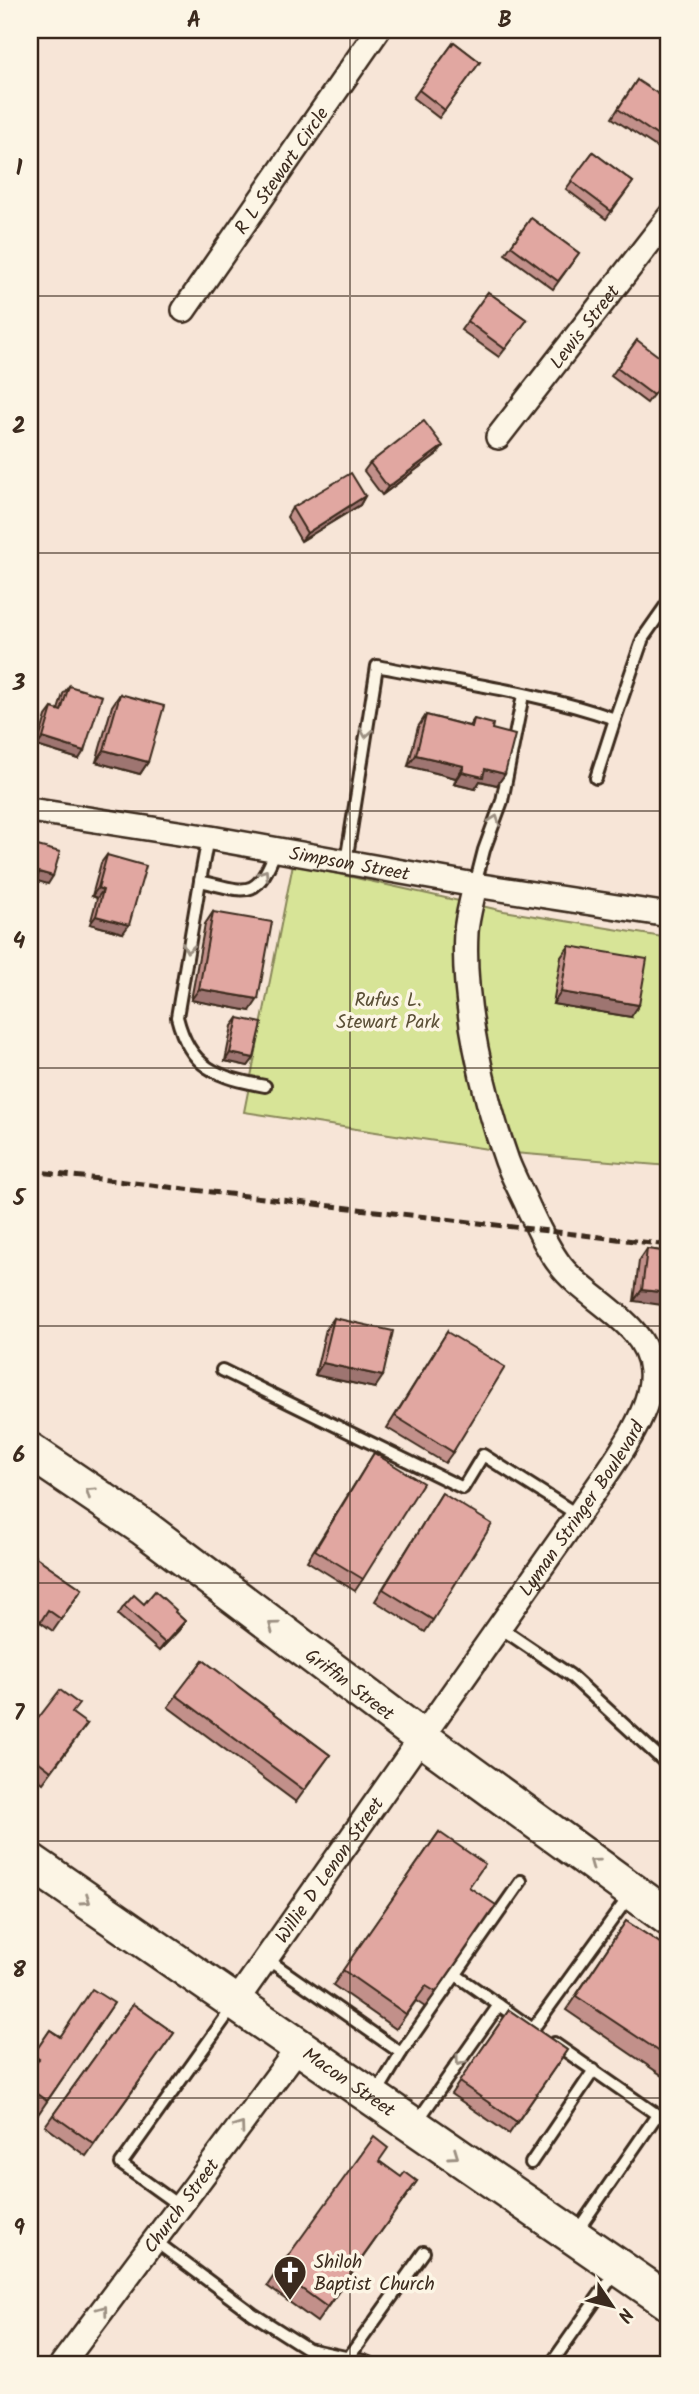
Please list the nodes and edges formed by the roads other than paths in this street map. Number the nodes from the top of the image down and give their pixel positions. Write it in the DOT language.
graph roads {
  1 [pos="378,30"];
  2 [pos="669,217"];
  3 [pos="184,310"];
  4 [pos="498,437"];
  5 [pos="669,601"];
  6 [pos="523,695"];
  7 [pos="615,719"];
  8 [pos="596,778"];
  9 [pos="30,810"];
  10 [pos="208,837"];
  11 [pos="276,850"];
  12 [pos="346,863"];
  13 [pos="200,881"];
  14 [pos="475,886"];
  15 [pos="669,915"];
  16 [pos="265,1086"];
  17 [pos="658,1352"];
  18 [pos="222,1370"];
  19 [pos="30,1451"];
  20 [pos="578,1515"];
  21 [pos="499,1626"];
  22 [pos="422,1738"];
  23 [pos="669,1766"];
  24 [pos="30,1861"];
  25 [pos="521,1881"];
  26 [pos="632,1891"];
  27 [pos="669,1918"];
  28 [pos="267,1959"];
  29 [pos="456,1975"];
  30 [pos="236,2003"];
  31 [pos="499,2006"];
  32 [pos="533,2029"];
  33 [pos="299,2047"];
  34 [pos="401,2053"];
  35 [pos="594,2070"];
  36 [pos="373,2098"];
  37 [pos="657,2115"];
  38 [pos="669,2123"];
  39 [pos="414,2127"];
  40 [pos="531,2163"];
  41 [pos="181,2207"];
  42 [pos="573,2237"];
  43 [pos="155,2241"];
  44 [pos="424,2252"];
  45 [pos="618,2268"];
  46 [pos="669,2302"];
  47 [pos="349,2357"];
  48 [pos="62,2364"];
  49 [pos="371,2364"];
  50 [pos="551,2364"];
  1 -- 3 [label="street, R L Stewart Circle"];
  2 -- 4 [label="street, Lewis Street"];
  5 -- 7 [label="lane"];
  6 -- 7 [label="lane"];
  6 -- 12 [label="lane, one-way"];
  14 -- 6 [label="lane, one-way"];
  7 -- 8 [label="lane"];
  9 -- 10 [label="street, Simpson Street"];
  10 -- 11 [label="street, Simpson Street"];
  10 -- 13 [label="lane"];
  11 -- 12 [label="street, Simpson Street"];
  13 -- 11 [label="lane, one-way"];
  12 -- 14 [label="street, Simpson Street"];
  13 -- 16 [label="lane, one-way"];
  14 -- 15 [label="street, Simpson Street"];
  14 -- 17 [label="street, Lyman Stringer Boulevard"];
  17 -- 20 [label="street, Lyman Stringer Boulevard"];
  18 -- 20 [label="lane"];
  22 -- 19 [label="main road, Griffin Street, one-way"];
  20 -- 21 [label="street, Lyman Stringer Boulevard"];
  21 -- 22 [label="street, Lyman Stringer Boulevard"];
  21 -- 23 [label="lane"];
  26 -- 22 [label="main road, Griffin Street, one-way"];
  22 -- 28 [label="street, Willie D Lenon Street"];
  24 -- 30 [label="main road, Macon Street, one-way"];
  25 -- 29 [label="lane"];
  26 -- 27 [label="main road, Griffin Street"];
  26 -- 32 [label="lane"];
  28 -- 30 [label="street, Willie D Lenon Street"];
  28 -- 34 [label="lane"];
  29 -- 31 [label="lane"];
  29 -- 34 [label="lane"];
  30 -- 33 [label="main road, Macon Street"];
  30 -- 41 [label="lane"];
  31 -- 32 [label="lane"];
  31 -- 39 [label="lane, one-way"];
  32 -- 35 [label="lane"];
  33 -- 36 [label="main road, Macon Street"];
  41 -- 33 [label="street, Church Street, one-way"];
  34 -- 36 [label="lane"];
  35 -- 37 [label="lane"];
  35 -- 40 [label="lane"];
  36 -- 39 [label="main road, Macon Street"];
  37 -- 38 [label="lane"];
  37 -- 42 [label="lane"];
  39 -- 42 [label="main road, Macon Street, one-way"];
  41 -- 43 [label="street, Church Street"];
  42 -- 45 [label="main road, Macon Street"];
  43 -- 47 [label="lane"];
  48 -- 43 [label="street, Church Street, one-way"];
  44 -- 47 [label="lane"];
  45 -- 46 [label="main road, Macon Street"];
  45 -- 50 [label="lane"];
  47 -- 49 [label="lane"];
}
